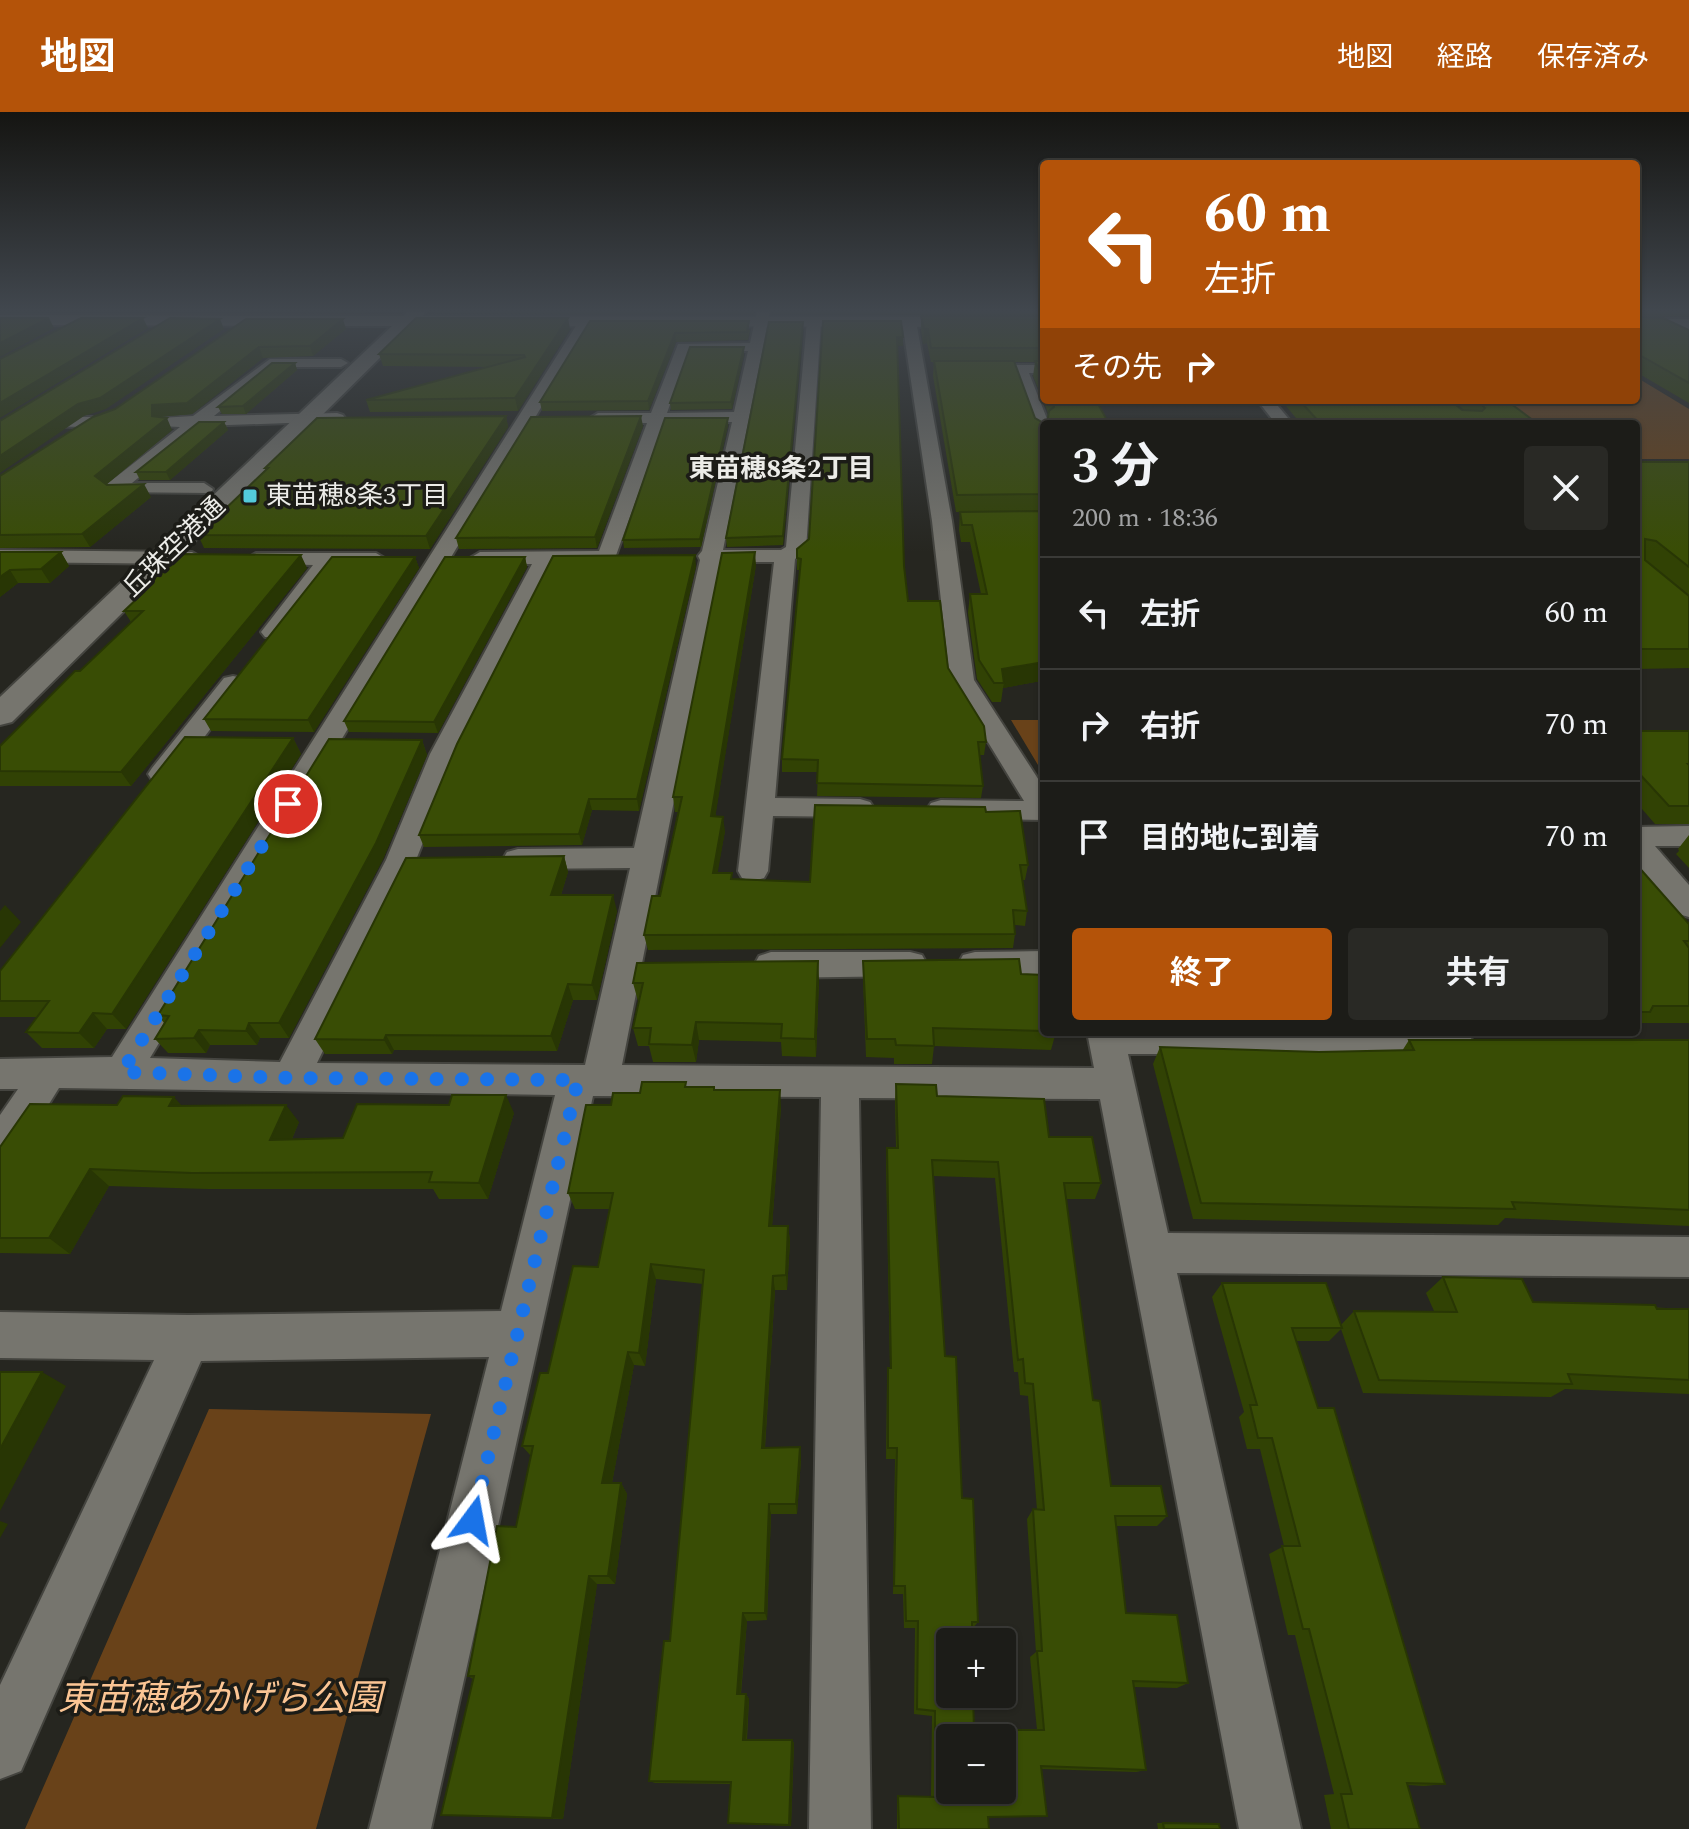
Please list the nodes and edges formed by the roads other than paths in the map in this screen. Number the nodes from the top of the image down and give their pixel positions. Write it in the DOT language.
graph roads {
  1 [pos="235,391"];
  2 [pos="310,391"];
  3 [pos="331,391"];
  4 [pos="550,391"];
  5 [pos="667,391"];
  6 [pos="747,391"];
  7 [pos="808,391"];
  8 [pos="937,391"];
  9 [pos="1028,391"];
  10 [pos="1268,404"];
  11 [pos="38,406"];
  12 [pos="113,415"];
  13 [pos="657,417"];
  14 [pos="741,417"];
  15 [pos="357,418"];
  16 [pos="499,418"];
  17 [pos="536,418"];
  18 [pos="576,418"];
  19 [pos="305,419"];
  20 [pos="1282,420"];
  21 [pos="278,421"];
  22 [pos="92,422"];
  23 [pos="166,422"];
  24 [pos="197,422"];
  25 [pos="1040,422"];
  26 [pos="66,440"];
  27 [pos="204,489"];
  28 [pos="942,521"];
  29 [pos="967,521"];
  30 [pos="0,556"];
  31 [pos="702,556"];
  32 [pos="785,556"];
  33 [pos="607,557"];
  34 [pos="635,557"];
  35 [pos="163,558"];
  36 [pos="439,558"];
  37 [pos="546,558"];
  38 [pos="129,559"];
  39 [pos="329,559"];
  40 [pos="100,584"];
  41 [pos="0,715"];
  42 [pos="188,742"];
  43 [pos="221,742"];
  44 [pos="293,743"];
  45 [pos="325,744"];
  46 [pos="354,744"];
  47 [pos="148,792"];
  48 [pos="1040,806"];
  49 [pos="759,807"];
  50 [pos="881,808"];
  51 [pos="911,809"];
  52 [pos="1040,812"];
  53 [pos="1689,836"];
  54 [pos="1640,837"];
  55 [pos="1640,848"];
  56 [pos="649,858"];
  57 [pos="494,859"];
  58 [pos="401,860"];
  59 [pos="432,860"];
  60 [pos="753,871"];
  61 [pos="1689,906"];
  62 [pos="1040,963"];
  63 [pos="743,965"];
  64 [pos="626,966"];
  65 [pos="664,966"];
  66 [pos="1483,1040"];
  67 [pos="1109,1052"];
  68 [pos="122,1072"];
  69 [pos="49,1073"];
  70 [pos="0,1074"];
  71 [pos="291,1078"];
  72 [pos="589,1080"];
  73 [pos="840,1082"];
  74 [pos="0,1148"];
  75 [pos="1153,1253"];
  76 [pos="1689,1257"];
  77 [pos="517,1334"];
  78 [pos="0,1335"];
  79 [pos="188,1338"];
  80 [pos="0,1750"];
  81 [pos="400,1829"];
  82 [pos="840,1829"];
  83 [pos="1270,1829"];
  1 -- 24 [label="street"];
  2 -- 21 [label="main road, 丘珠空港通"];
  3 -- 19 [label="main road, 丘珠空港通"];
  4 -- 17 [label="street"];
  5 -- 13 [label="street"];
  6 -- 14 [label="street"];
  7 -- 32 [label="street"];
  8 -- 28 [label="street"];
  9 -- 25 [label="street"];
  10 -- 20 [label="street"];
  11 -- 22 [label="street"];
  12 -- 22 [label="street"];
  13 -- 14 [label="street"];
  13 -- 18 [label="street"];
  13 -- 33 [label="street"];
  14 -- 31 [label="street"];
  15 -- 19 [label="street"];
  16 -- 17 [label="street"];
  17 -- 36 [label="street"];
  19 -- 21 [label="street"];
  19 -- 35 [label="main road, 丘珠空港通"];
  21 -- 24 [label="street"];
  21 -- 27 [label="main road, 丘珠空港通"];
  22 -- 26 [label="street"];
  23 -- 24 [label="street"];
  24 -- 27 [label="street"];
  27 -- 38 [label="main road, 丘珠空港通"];
  28 -- 29 [label="street"];
  28 -- 48 [label="street"];
  30 -- 38 [label="street"];
  31 -- 32 [label="street"];
  31 -- 56 [label="street"];
  32 -- 49 [label="street"];
  33 -- 34 [label="street"];
  33 -- 37 [label="street"];
  35 -- 38 [label="street"];
  35 -- 39 [label="street"];
  35 -- 41 [label="main road, 丘珠空港通"];
  36 -- 37 [label="street"];
  36 -- 39 [label="street"];
  36 -- 45 [label="street"];
  37 -- 58 [label="street"];
  38 -- 40 [label="main road, 丘珠空港通"];
  39 -- 42 [label="street"];
  42 -- 43 [label="street"];
  42 -- 47 [label="street"];
  44 -- 45 [label="street"];
  45 -- 46 [label="street"];
  45 -- 68 [label="street"];
  49 -- 50 [label="street"];
  49 -- 60 [label="street"];
  51 -- 52 [label="street"];
  53 -- 54 [label="street"];
  55 -- 61 [label="street"];
  56 -- 57 [label="street"];
  56 -- 64 [label="street"];
  58 -- 59 [label="street"];
  58 -- 71 [label="street"];
  62 -- 63 [label="street"];
  64 -- 65 [label="street"];
  64 -- 72 [label="street"];
  66 -- 67 [label="street"];
  67 -- 73 [label="street"];
  67 -- 75 [label="street"];
  68 -- 69 [label="street"];
  68 -- 71 [label="street"];
  69 -- 70 [label="street"];
  69 -- 74 [label="street"];
  71 -- 72 [label="street"];
  72 -- 73 [label="street"];
  72 -- 77 [label="street"];
  73 -- 82 [label="street"];
  75 -- 76 [label="street"];
  75 -- 83 [label="street"];
  77 -- 79 [label="street"];
  77 -- 81 [label="street"];
  78 -- 79 [label="street"];
  79 -- 80 [label="street"];
}
